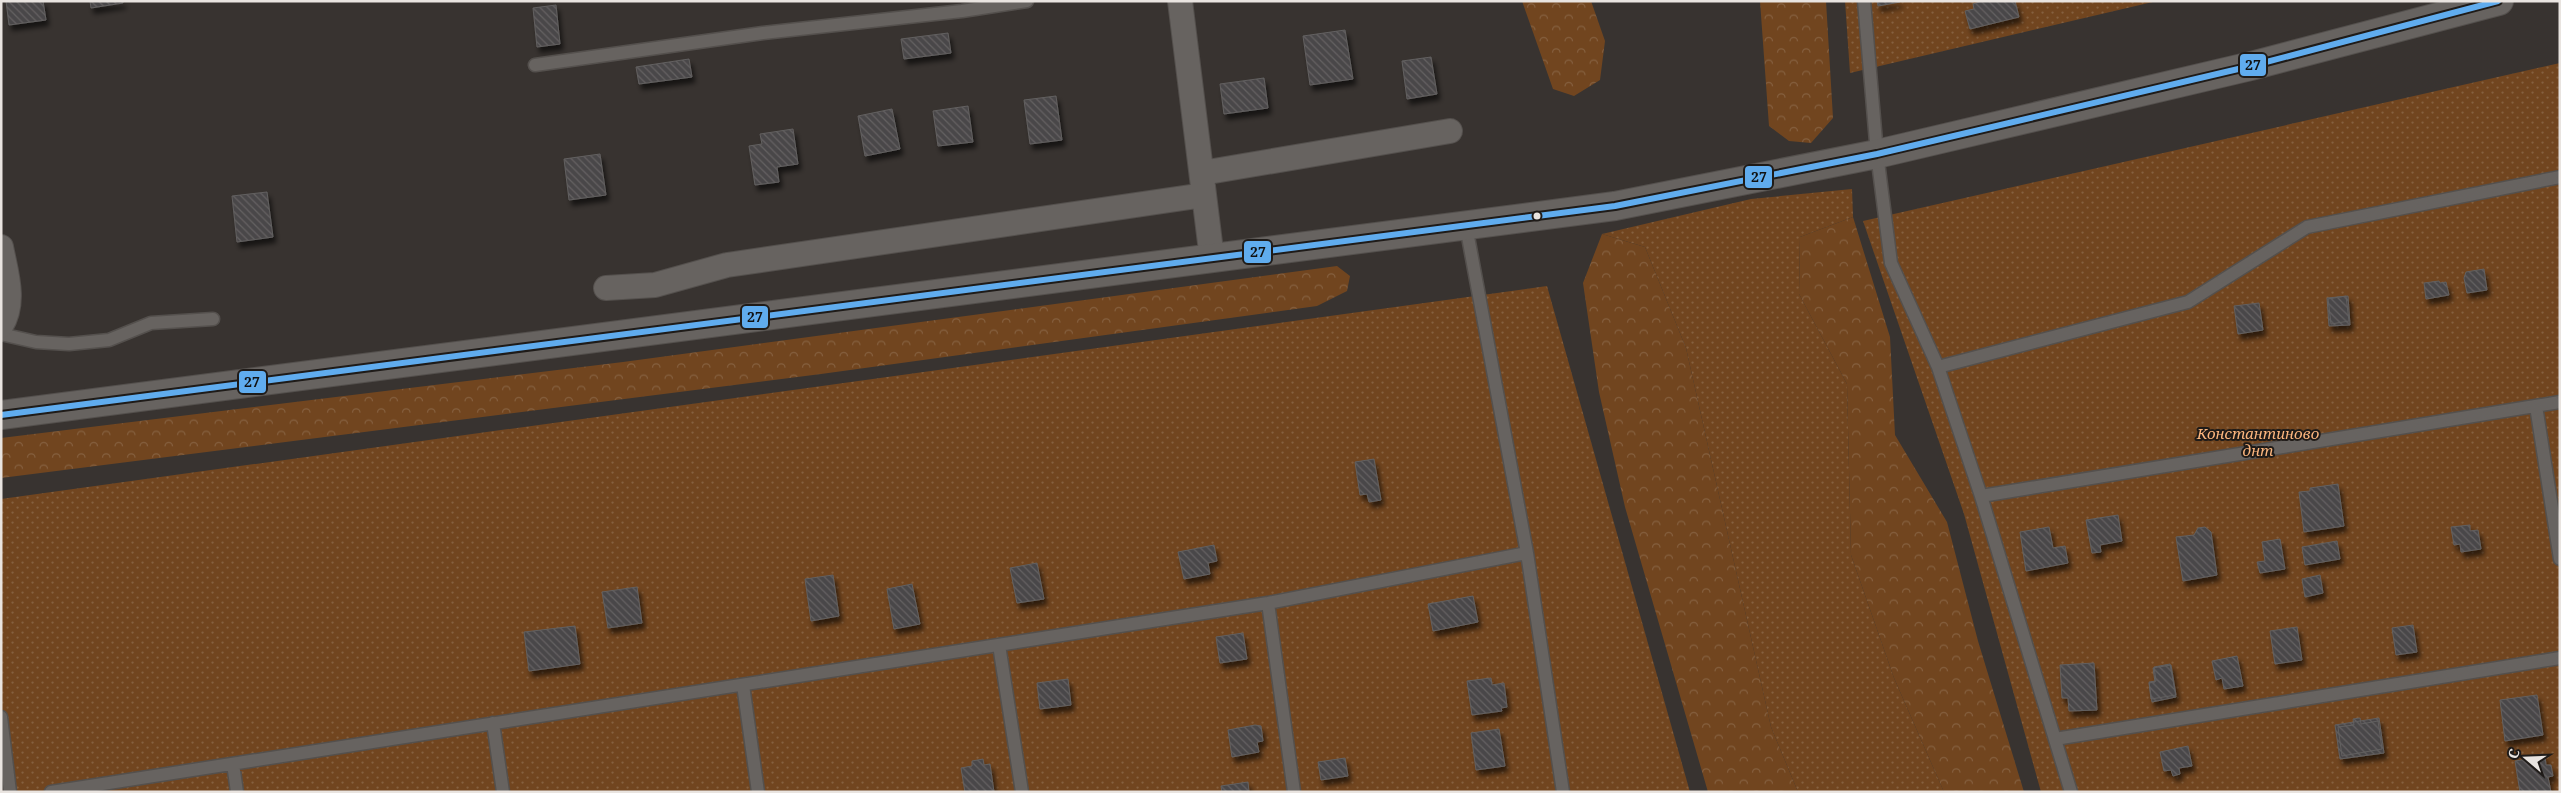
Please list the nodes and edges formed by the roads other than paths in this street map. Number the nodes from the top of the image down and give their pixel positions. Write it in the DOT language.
graph roads {
  1 [pos="1027,1"];
  2 [pos="1180,1"];
  3 [pos="1864,1"];
  4 [pos="2499,1"];
  5 [pos="534,65"];
  6 [pos="1450,131"];
  7 [pos="1877,154"];
  8 [pos="2560,177"];
  9 [pos="1203,184"];
  10 [pos="1466,226"];
  11 [pos="1,247"];
  12 [pos="1212,259"];
  13 [pos="606,288"];
  14 [pos="213,319"];
  15 [pos="1,326"];
  16 [pos="1,334"];
  17 [pos="1938,367"];
  18 [pos="2560,402"];
  19 [pos="2536,406"];
  20 [pos="1,415"];
  21 [pos="1980,496"];
  22 [pos="1527,553"];
  23 [pos="2560,559"];
  24 [pos="1268,603"];
  25 [pos="1000,645"];
  26 [pos="2560,658"];
  27 [pos="743,684"];
  28 [pos="1,717"];
  29 [pos="494,723"];
  30 [pos="2055,739"];
  31 [pos="233,764"];
  32 [pos="10,792"];
  33 [pos="51,792"];
  34 [pos="237,792"];
  35 [pos="503,792"];
  36 [pos="758,792"];
  37 [pos="1022,792"];
  38 [pos="1294,792"];
  39 [pos="1563,792"];
  40 [pos="2071,792"];
  1 -- 5 [label="lane"];
  2 -- 9 [label="street"];
  3 -- 7 [label="lane"];
  4 -- 7 [label="street"];
  6 -- 9 [label="street"];
  7 -- 10 [label="street"];
  7 -- 17 [label="lane"];
  8 -- 17 [label="lane"];
  9 -- 12 [label="street"];
  9 -- 13 [label="street"];
  10 -- 12 [label="street"];
  10 -- 22 [label="lane"];
  11 -- 15 [label="street"];
  12 -- 20 [label="street"];
  14 -- 16 [label="lane"];
  17 -- 21 [label="lane"];
  18 -- 19 [label="lane"];
  19 -- 21 [label="lane"];
  19 -- 23 [label="lane"];
  21 -- 30 [label="lane"];
  22 -- 24 [label="lane"];
  22 -- 39 [label="lane"];
  24 -- 25 [label="lane"];
  24 -- 38 [label="lane"];
  25 -- 27 [label="lane"];
  25 -- 37 [label="lane"];
  26 -- 30 [label="lane"];
  27 -- 29 [label="lane"];
  27 -- 36 [label="lane"];
  28 -- 32 [label="lane"];
  29 -- 31 [label="lane"];
  29 -- 35 [label="lane"];
  30 -- 40 [label="lane"];
  31 -- 33 [label="lane"];
  31 -- 34 [label="lane"];
}
